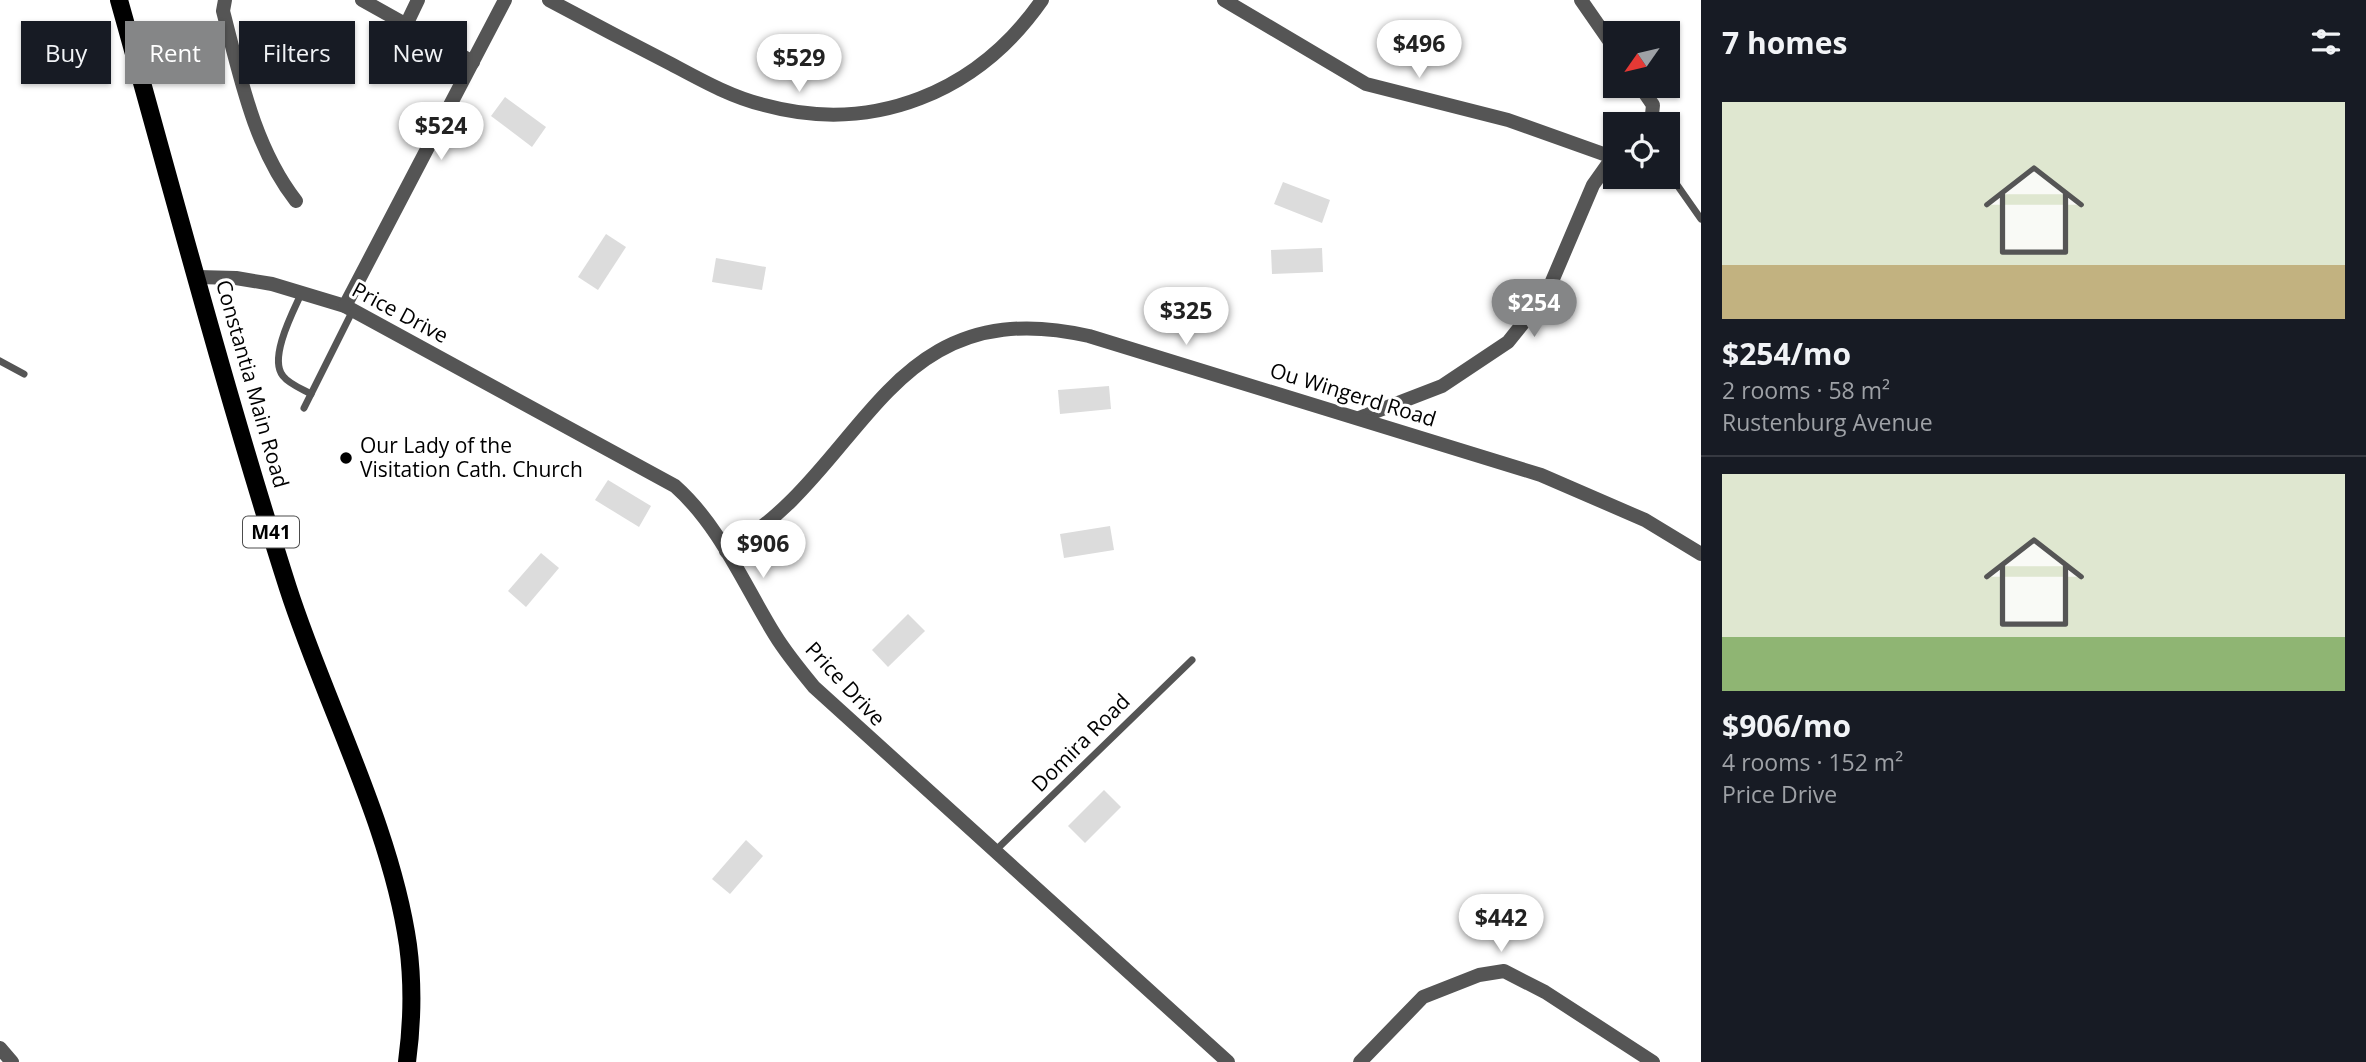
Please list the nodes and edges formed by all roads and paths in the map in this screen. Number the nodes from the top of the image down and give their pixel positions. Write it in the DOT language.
graph roads {
  1 [pos="119,0"];
  2 [pos="225,0"];
  3 [pos="362,0"];
  4 [pos="418,0"];
  5 [pos="505,0"];
  6 [pos="549,0"];
  7 [pos="1042,0"];
  8 [pos="1224,0"];
  9 [pos="1581,0"];
  10 [pos="399,21"];
  11 [pos="408,21"];
  12 [pos="1603,32"];
  13 [pos="467,59"];
  14 [pos="473,62"];
  15 [pos="1603,152"];
  16 [pos="1603,171"];
  17 [pos="1680,189"];
  18 [pos="296,201"];
  19 [pos="1701,219"];
  20 [pos="198,278"];
  21 [pos="302,292"];
  22 [pos="349,308"];
  23 [pos="0,361"];
  24 [pos="24,374"];
  25 [pos="311,394"];
  26 [pos="304,408"];
  27 [pos="1359,418"];
  28 [pos="726,551"];
  29 [pos="1701,554"];
  30 [pos="1192,660"];
  31 [pos="995,851"];
  32 [pos="0,1048"];
  33 [pos="12,1062"];
  34 [pos="407,1062"];
  35 [pos="1227,1062"];
  36 [pos="1360,1062"];
  37 [pos="1653,1062"];
  1 -- 20 [label="main road, Constantia Main Road / M41"];
  2 -- 18 [label="street"];
  3 -- 10 [label="street"];
  4 -- 11 [label="street"];
  5 -- 14 [label="street"];
  6 -- 7 [label="street"];
  8 -- 15 [label="street"];
  9 -- 12 [label="street"];
  13 -- 14 [label="street"];
  14 -- 22 [label="street"];
  16 -- 27 [label="street"];
  17 -- 19 [label="lane"];
  20 -- 21 [label="street, Price Drive"];
  20 -- 34 [label="main road, Constantia Main Road / M41"];
  21 -- 22 [label="street, Price Drive"];
  21 -- 25 [label="lane"];
  22 -- 25 [label="lane"];
  22 -- 28 [label="street, Price Drive"];
  23 -- 24 [label="lane"];
  25 -- 26 [label="lane"];
  27 -- 28 [label="street, Ou Wingerd Road"];
  27 -- 29 [label="street, Ou Wingerd Road"];
  28 -- 31 [label="street, Price Drive"];
  30 -- 31 [label="lane, Domira Road"];
  31 -- 35 [label="street, Price Drive"];
  32 -- 33 [label="street"];
  36 -- 37 [label="street"];
}
